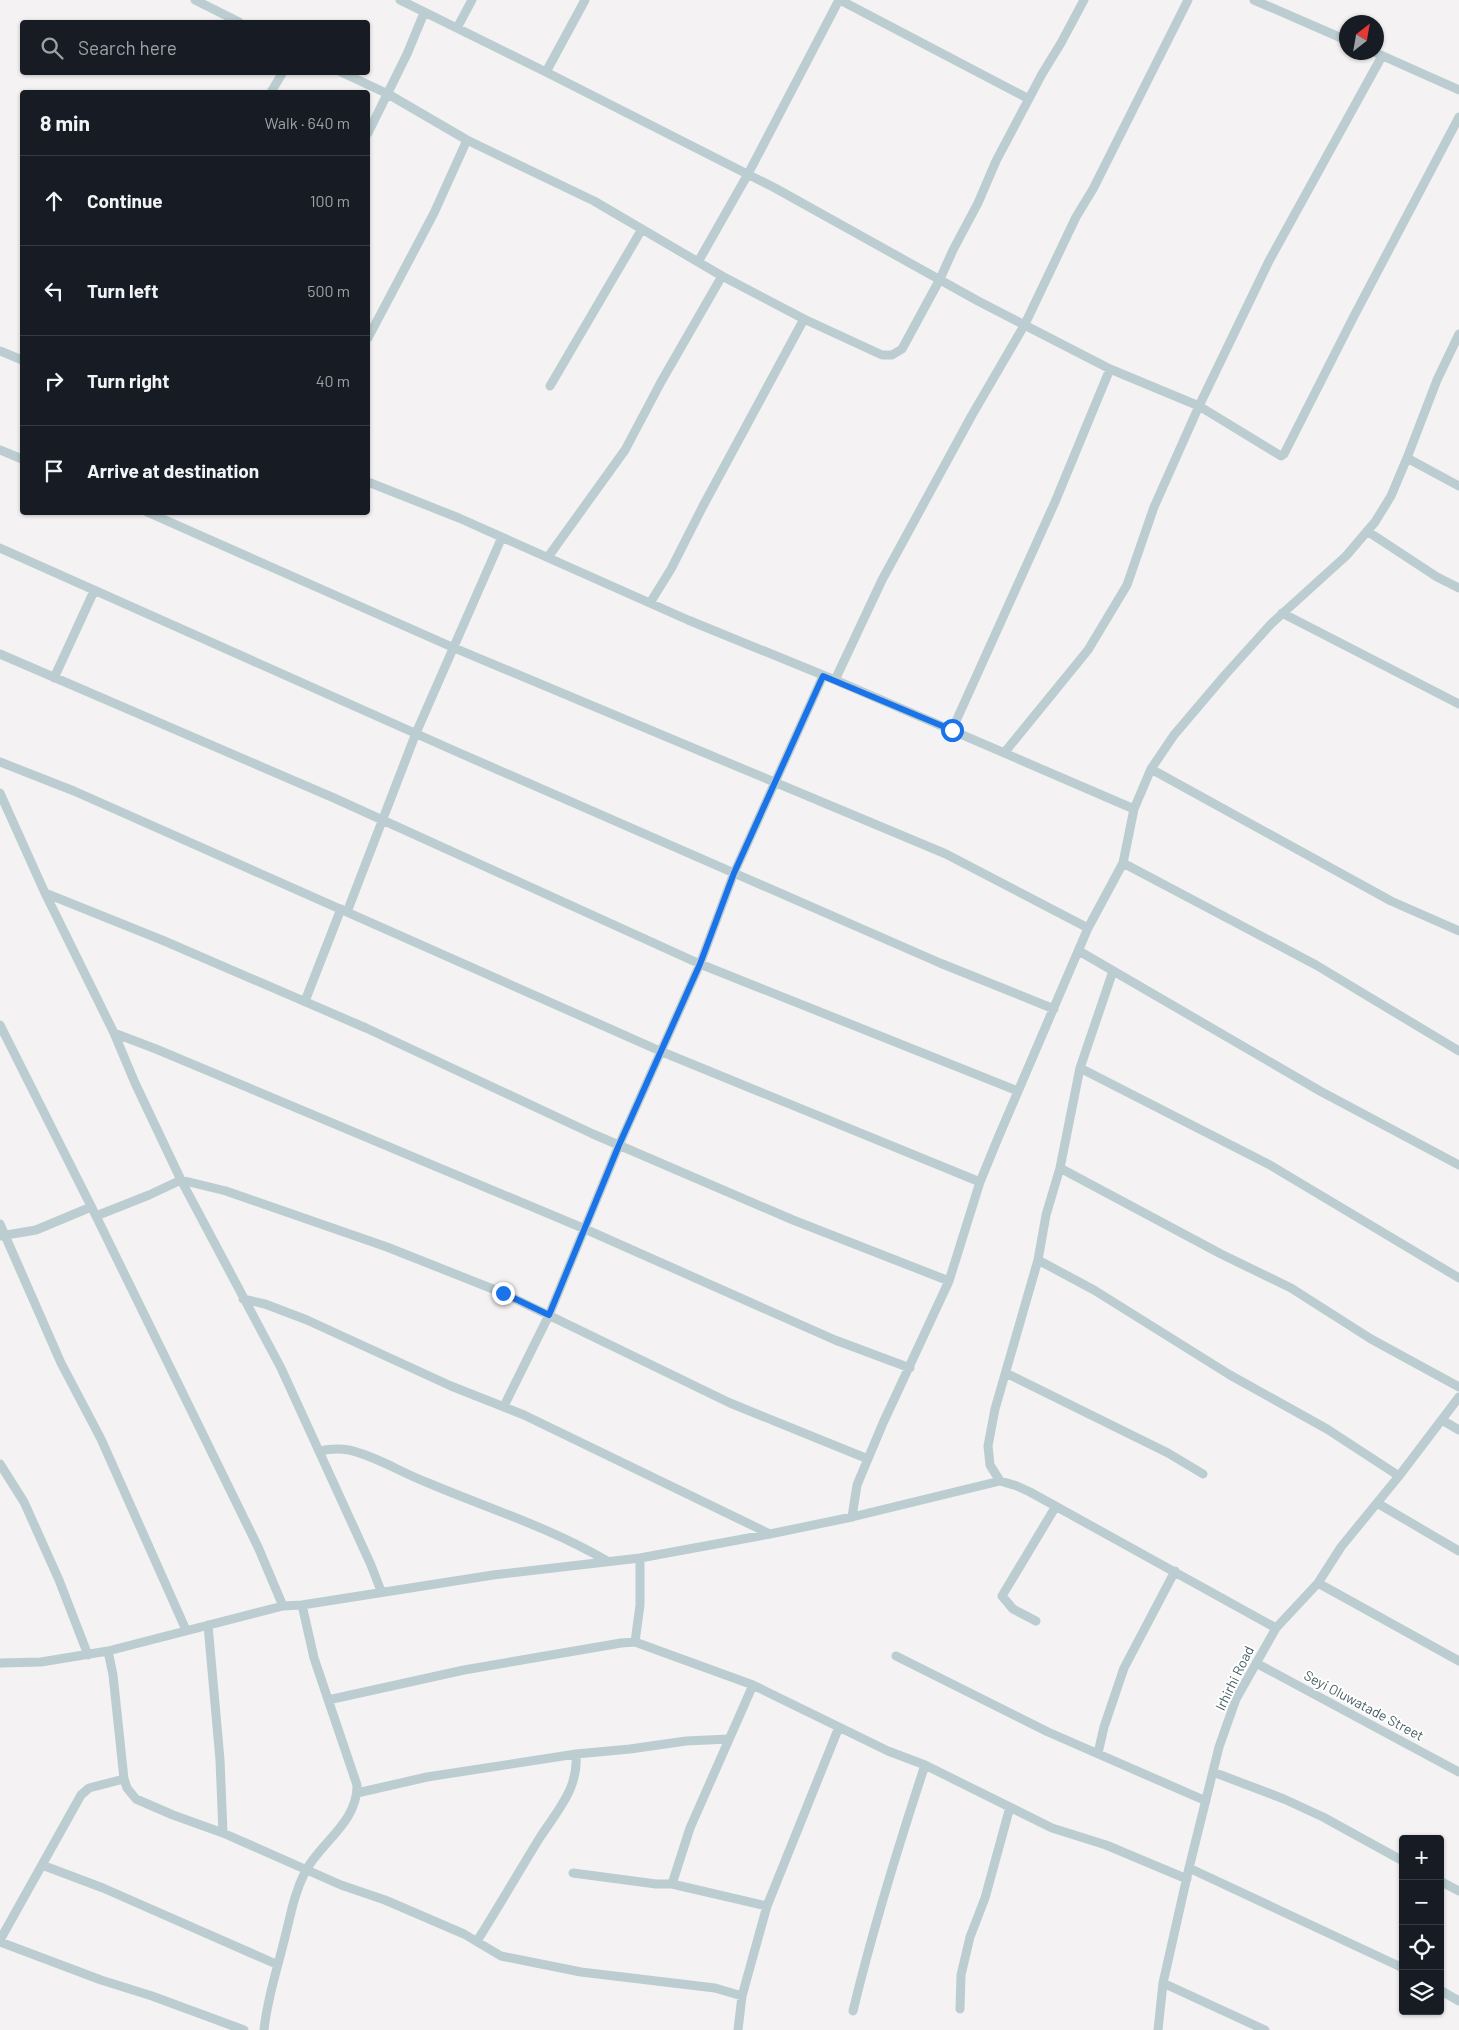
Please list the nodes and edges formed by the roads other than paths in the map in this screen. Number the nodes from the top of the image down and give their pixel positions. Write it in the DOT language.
graph roads {
  1 [pos="195,0"];
  2 [pos="400,0"];
  3 [pos="472,0"];
  4 [pos="585,0"];
  5 [pos="839,0"];
  6 [pos="1084,0"];
  7 [pos="1188,0"];
  8 [pos="1254,0"];
  9 [pos="424,12"];
  10 [pos="235,20"];
  11 [pos="457,28"];
  12 [pos="1339,37"];
  13 [pos="1384,57"];
  14 [pos="1375,60"];
  15 [pos="546,72"];
  16 [pos="281,75"];
  17 [pos="347,75"];
  18 [pos="272,90"];
  19 [pos="1459,90"];
  20 [pos="388,94"];
  21 [pos="1029,99"];
  22 [pos="1459,117"];
  23 [pos="370,129"];
  24 [pos="467,140"];
  25 [pos="748,174"];
  26 [pos="642,229"];
  27 [pos="698,262"];
  28 [pos="722,276"];
  29 [pos="940,280"];
  30 [pos="804,319"];
  31 [pos="1025,324"];
  32 [pos="370,334"];
  33 [pos="1459,334"];
  34 [pos="0,351"];
  35 [pos="20,359"];
  36 [pos="1110,369"];
  37 [pos="550,386"];
  38 [pos="1199,406"];
  39 [pos="0,450"];
  40 [pos="1407,458"];
  41 [pos="20,459"];
  42 [pos="370,483"];
  43 [pos="1459,486"];
  44 [pos="154,515"];
  45 [pos="1367,531"];
  46 [pos="502,537"];
  47 [pos="0,548"];
  48 [pos="548,557"];
  49 [pos="1459,588"];
  50 [pos="94,591"];
  51 [pos="650,603"];
  52 [pos="1282,613"];
  53 [pos="452,647"];
  54 [pos="0,654"];
  55 [pos="823,676"];
  56 [pos="54,678"];
  57 [pos="834,680"];
  58 [pos="1459,704"];
  59 [pos="952,730"];
  60 [pos="416,733"];
  61 [pos="1004,753"];
  62 [pos="0,762"];
  63 [pos="1151,770"];
  64 [pos="776,782"];
  65 [pos="0,793"];
  66 [pos="1134,809"];
  67 [pos="382,820"];
  68 [pos="1122,863"];
  69 [pos="734,873"];
  70 [pos="45,893"];
  71 [pos="344,910"];
  72 [pos="1088,928"];
  73 [pos="1459,932"];
  74 [pos="1079,951"];
  75 [pos="700,964"];
  76 [pos="1113,971"];
  77 [pos="305,1001"];
  78 [pos="1054,1009"];
  79 [pos="0,1025"];
  80 [pos="114,1033"];
  81 [pos="660,1050"];
  82 [pos="1459,1050"];
  83 [pos="1080,1068"];
  84 [pos="1018,1091"];
  85 [pos="619,1145"];
  86 [pos="1459,1165"];
  87 [pos="1060,1168"];
  88 [pos="181,1180"];
  89 [pos="980,1182"];
  90 [pos="91,1207"];
  91 [pos="96,1216"];
  92 [pos="0,1224"];
  93 [pos="585,1229"];
  94 [pos="3,1235"];
  95 [pos="1038,1260"];
  96 [pos="1459,1278"];
  97 [pos="949,1281"];
  98 [pos="243,1299"];
  99 [pos="549,1315"];
  100 [pos="910,1368"];
  101 [pos="1006,1373"];
  102 [pos="1459,1387"];
  103 [pos="1459,1397"];
  104 [pos="504,1406"];
  105 [pos="1442,1420"];
  106 [pos="1459,1430"];
  107 [pos="319,1452"];
  108 [pos="868,1458"];
  109 [pos="0,1464"];
  110 [pos="1203,1474"];
  111 [pos="1399,1476"];
  112 [pos="1000,1481"];
  113 [pos="1377,1503"];
  114 [pos="1056,1506"];
  115 [pos="852,1517"];
  116 [pos="770,1534"];
  117 [pos="1459,1551"];
  118 [pos="640,1558"];
  119 [pos="607,1561"];
  120 [pos="1175,1571"];
  121 [pos="1318,1583"];
  122 [pos="381,1592"];
  123 [pos="302,1605"];
  124 [pos="283,1606"];
  125 [pos="1036,1621"];
  126 [pos="208,1625"];
  127 [pos="1276,1628"];
  128 [pos="186,1630"];
  129 [pos="635,1642"];
  130 [pos="108,1651"];
  131 [pos="88,1654"];
  132 [pos="896,1656"];
  133 [pos="1459,1661"];
  134 [pos="1256,1663"];
  135 [pos="0,1664"];
  136 [pos="753,1685"];
  137 [pos="328,1700"];
  138 [pos="839,1727"];
  139 [pos="729,1739"];
  140 [pos="1098,1753"];
  141 [pos="576,1754"];
  142 [pos="925,1765"];
  143 [pos="1213,1772"];
  144 [pos="1459,1772"];
  145 [pos="124,1779"];
  146 [pos="357,1793"];
  147 [pos="1206,1801"];
  148 [pos="1010,1807"];
  149 [pos="223,1833"];
  150 [pos="1399,1859"];
  151 [pos="42,1865"];
  152 [pos="1189,1868"];
  153 [pos="307,1869"];
  154 [pos="573,1873"];
  155 [pos="1187,1878"];
  156 [pos="1444,1883"];
  157 [pos="672,1884"];
  158 [pos="1459,1891"];
  159 [pos="766,1906"];
  160 [pos="0,1941"];
  161 [pos="477,1941"];
  162 [pos="276,1964"];
  163 [pos="1399,1966"];
  164 [pos="1163,1983"];
  165 [pos="1444,1992"];
  166 [pos="742,1996"];
  167 [pos="1459,2001"];
  168 [pos="960,2009"];
  169 [pos="853,2011"];
  170 [pos="244,2030"];
  171 [pos="264,2030"];
  172 [pos="738,2030"];
  173 [pos="1158,2030"];
  174 [pos="1265,2030"];
  1 -- 10 [label="street"];
  2 -- 9 [label="street"];
  3 -- 11 [label="street"];
  4 -- 15 [label="street"];
  5 -- 21 [label="street"];
  5 -- 25 [label="street"];
  6 -- 21 [label="street"];
  7 -- 31 [label="street"];
  8 -- 12 [label="street"];
  9 -- 11 [label="street"];
  9 -- 20 [label="street"];
  11 -- 15 [label="street"];
  13 -- 19 [label="street"];
  14 -- 38 [label="street"];
  15 -- 25 [label="street"];
  16 -- 18 [label="street"];
  17 -- 20 [label="street"];
  20 -- 23 [label="street"];
  20 -- 24 [label="street"];
  21 -- 29 [label="street"];
  22 -- 38 [label="street"];
  24 -- 26 [label="street"];
  24 -- 32 [label="street"];
  25 -- 27 [label="street"];
  25 -- 29 [label="street"];
  26 -- 27 [label="street"];
  26 -- 37 [label="street"];
  27 -- 28 [label="street"];
  28 -- 30 [label="street"];
  28 -- 48 [label="street"];
  29 -- 30 [label="street"];
  29 -- 31 [label="street"];
  30 -- 51 [label="street"];
  31 -- 36 [label="street"];
  31 -- 57 [label="street"];
  33 -- 40 [label="street"];
  34 -- 35 [label="street"];
  36 -- 38 [label="street"];
  36 -- 59 [label="street"];
  38 -- 61 [label="street"];
  39 -- 41 [label="street"];
  40 -- 43 [label="street"];
  40 -- 45 [label="street"];
  42 -- 46 [label="street"];
  44 -- 53 [label="street"];
  45 -- 49 [label="street"];
  45 -- 52 [label="street"];
  46 -- 48 [label="street"];
  46 -- 53 [label="street"];
  47 -- 50 [label="street"];
  48 -- 51 [label="street"];
  50 -- 56 [label="street"];
  50 -- 60 [label="street"];
  51 -- 55 [label="street"];
  52 -- 58 [label="street"];
  52 -- 63 [label="street"];
  53 -- 60 [label="street"];
  53 -- 64 [label="street"];
  54 -- 56 [label="street"];
  55 -- 57 [label="street"];
  55 -- 64 [label="street"];
  56 -- 67 [label="street"];
  57 -- 59 [label="street"];
  59 -- 61 [label="street"];
  60 -- 67 [label="street"];
  60 -- 69 [label="street"];
  61 -- 66 [label="street"];
  62 -- 71 [label="street"];
  63 -- 66 [label="street"];
  63 -- 73 [label="street"];
  64 -- 69 [label="street"];
  64 -- 72 [label="street"];
  65 -- 70 [label="street"];
  66 -- 68 [label="street"];
  67 -- 71 [label="street"];
  67 -- 75 [label="street"];
  68 -- 72 [label="street"];
  68 -- 82 [label="street"];
  69 -- 75 [label="street"];
  69 -- 78 [label="street"];
  70 -- 77 [label="street"];
  70 -- 80 [label="street"];
  71 -- 77 [label="street"];
  71 -- 81 [label="street"];
  72 -- 74 [label="street"];
  74 -- 76 [label="street"];
  74 -- 78 [label="street"];
  75 -- 81 [label="street"];
  75 -- 84 [label="street"];
  76 -- 83 [label="street"];
  76 -- 86 [label="street"];
  77 -- 85 [label="street"];
  78 -- 84 [label="street"];
  79 -- 90 [label="street"];
  80 -- 88 [label="street"];
  80 -- 93 [label="street"];
  81 -- 85 [label="street"];
  81 -- 89 [label="street"];
  83 -- 87 [label="street"];
  83 -- 96 [label="street"];
  84 -- 89 [label="street"];
  85 -- 93 [label="street"];
  85 -- 97 [label="street"];
  87 -- 95 [label="street"];
  87 -- 102 [label="street"];
  88 -- 91 [label="street"];
  88 -- 98 [label="street"];
  88 -- 99 [label="street"];
  89 -- 97 [label="street"];
  90 -- 91 [label="street"];
  90 -- 94 [label="street"];
  91 -- 124 [label="street"];
  92 -- 94 [label="street"];
  93 -- 99 [label="street"];
  93 -- 100 [label="street"];
  94 -- 128 [label="street"];
  95 -- 101 [label="street"];
  95 -- 111 [label="street"];
  97 -- 100 [label="street"];
  98 -- 104 [label="street"];
  98 -- 107 [label="street"];
  99 -- 104 [label="street"];
  99 -- 108 [label="street"];
  100 -- 108 [label="street"];
  101 -- 110 [label="street"];
  101 -- 112 [label="street"];
  103 -- 105 [label="street, Irhirhi Road"];
  104 -- 116 [label="street"];
  105 -- 106 [label="street"];
  105 -- 111 [label="street, Irhirhi Road"];
  107 -- 119 [label="street"];
  107 -- 122 [label="street"];
  108 -- 115 [label="street"];
  109 -- 131 [label="street"];
  111 -- 113 [label="street, Irhirhi Road"];
  112 -- 114 [label="street"];
  112 -- 115 [label="street"];
  113 -- 117 [label="street"];
  113 -- 121 [label="street, Irhirhi Road"];
  114 -- 120 [label="street"];
  114 -- 125 [label="street"];
  115 -- 116 [label="street"];
  116 -- 118 [label="street"];
  118 -- 119 [label="street"];
  118 -- 129 [label="street"];
  119 -- 122 [label="street"];
  120 -- 127 [label="street"];
  120 -- 140 [label="street"];
  121 -- 127 [label="street, Irhirhi Road"];
  121 -- 133 [label="street"];
  122 -- 123 [label="street"];
  123 -- 124 [label="street"];
  123 -- 137 [label="street"];
  124 -- 126 [label="street"];
  126 -- 128 [label="street"];
  126 -- 149 [label="street"];
  127 -- 134 [label="street, Irhirhi Road"];
  128 -- 130 [label="street"];
  129 -- 136 [label="street"];
  129 -- 137 [label="street"];
  130 -- 131 [label="street"];
  130 -- 145 [label="street"];
  131 -- 135 [label="street"];
  132 -- 140 [label="street"];
  134 -- 143 [label="street, Irhirhi Road"];
  134 -- 144 [label="street, Seyi Oluwatade Street"];
  136 -- 138 [label="street"];
  136 -- 139 [label="street"];
  137 -- 146 [label="street"];
  138 -- 142 [label="street"];
  138 -- 159 [label="street"];
  139 -- 141 [label="street"];
  139 -- 157 [label="street"];
  140 -- 147 [label="street"];
  141 -- 146 [label="street"];
  141 -- 161 [label="street"];
  142 -- 148 [label="street"];
  142 -- 169 [label="street"];
  143 -- 147 [label="street, Irhirhi Road"];
  143 -- 150 [label="street"];
  145 -- 149 [label="street"];
  145 -- 151 [label="street"];
  146 -- 153 [label="street"];
  147 -- 152 [label="street, Irhirhi Road"];
  148 -- 155 [label="street"];
  148 -- 168 [label="street"];
  149 -- 153 [label="street"];
  151 -- 160 [label="street"];
  151 -- 162 [label="street"];
  152 -- 155 [label="street, Irhirhi Road"];
  152 -- 163 [label="street"];
  153 -- 161 [label="street"];
  153 -- 162 [label="street"];
  154 -- 157 [label="street"];
  155 -- 164 [label="street, Irhirhi Road"];
  156 -- 158 [label="street"];
  157 -- 159 [label="street"];
  159 -- 166 [label="street"];
  160 -- 170 [label="street"];
  161 -- 166 [label="street"];
  162 -- 171 [label="street"];
  164 -- 173 [label="street, Irhirhi Road"];
  164 -- 174 [label="street"];
  165 -- 167 [label="street"];
  166 -- 172 [label="street"];
}
